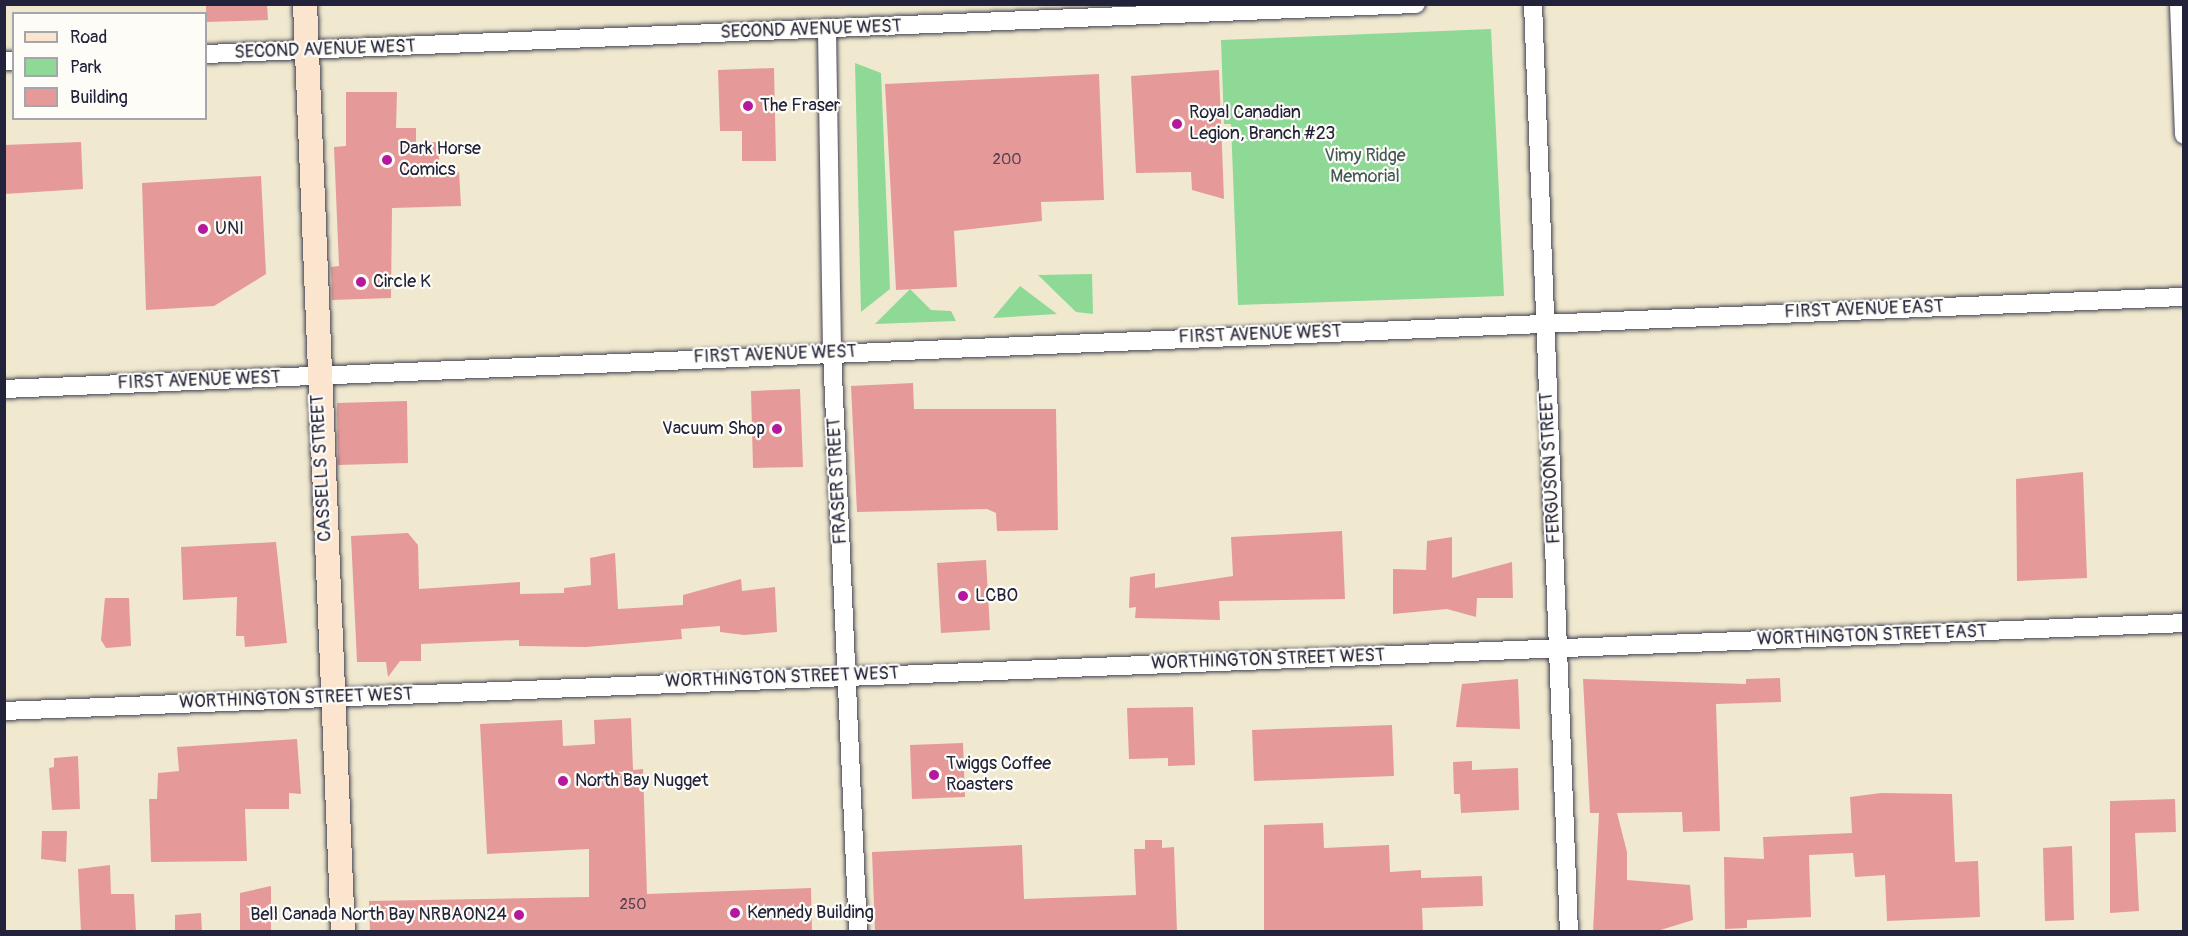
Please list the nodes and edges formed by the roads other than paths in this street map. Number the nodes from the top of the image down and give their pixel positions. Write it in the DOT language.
graph roads {
  1 [pos="305,4"];
  2 [pos="1416,4"];
  3 [pos="1533,4"];
  4 [pos="2179,4"];
  5 [pos="827,31"];
  6 [pos="307,51"];
  7 [pos="207,54"];
  8 [pos="2184,135"];
  9 [pos="2184,297"];
  10 [pos="1545,323"];
  11 [pos="832,352"];
  12 [pos="317,376"];
  13 [pos="4,389"];
  14 [pos="2184,623"];
  15 [pos="1560,650"];
  16 [pos="848,675"];
  17 [pos="333,697"];
  18 [pos="4,711"];
  19 [pos="344,932"];
  20 [pos="858,932"];
  21 [pos="1569,932"];
  1 -- 6 [label="main road, CASSELLS STREET"];
  2 -- 5 [label="street, SECOND AVENUE WEST"];
  3 -- 10 [label="street, FERGUSON STREET"];
  4 -- 8 [label="street"];
  5 -- 6 [label="street, SECOND AVENUE WEST"];
  5 -- 11 [label="street, FRASER STREET"];
  6 -- 7 [label="street, SECOND AVENUE WEST"];
  6 -- 12 [label="main road, CASSELLS STREET"];
  9 -- 10 [label="street, FIRST AVENUE EAST"];
  10 -- 11 [label="street, FIRST AVENUE WEST"];
  10 -- 15 [label="street, FERGUSON STREET"];
  11 -- 12 [label="street, FIRST AVENUE WEST"];
  11 -- 16 [label="street, FRASER STREET"];
  12 -- 13 [label="street, FIRST AVENUE WEST"];
  12 -- 17 [label="main road, CASSELLS STREET"];
  14 -- 15 [label="street, WORTHINGTON STREET EAST"];
  15 -- 16 [label="street, WORTHINGTON STREET WEST"];
  15 -- 21 [label="street, FERGUSON STREET"];
  16 -- 17 [label="street, WORTHINGTON STREET WEST"];
  16 -- 20 [label="street, FRASER STREET"];
  17 -- 18 [label="street, WORTHINGTON STREET WEST"];
  17 -- 19 [label="main road, CASSELLS STREET"];
}
